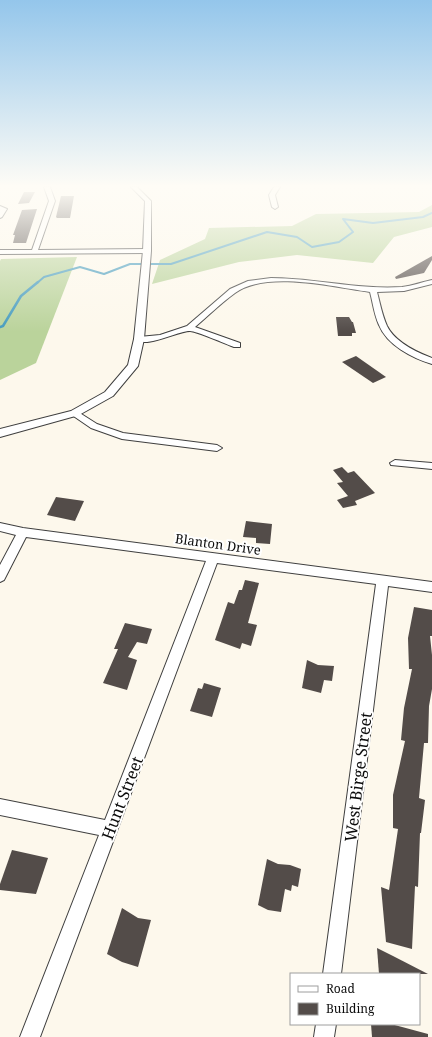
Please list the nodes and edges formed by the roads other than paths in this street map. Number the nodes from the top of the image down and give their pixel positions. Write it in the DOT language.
graph roads {
  1 [pos="40,235"];
  2 [pos="147,235"];
  3 [pos="0,252"];
  4 [pos="34,252"];
  5 [pos="147,253"];
  6 [pos="432,282"];
  7 [pos="373,290"];
  8 [pos="190,328"];
  9 [pos="139,339"];
  10 [pos="237,345"];
  11 [pos="432,361"];
  12 [pos="75,413"];
  13 [pos="0,433"];
  14 [pos="217,448"];
  15 [pos="395,462"];
  16 [pos="432,466"];
  17 [pos="0,527"];
  18 [pos="23,532"];
  19 [pos="213,558"];
  20 [pos="0,577"];
  21 [pos="383,580"];
  22 [pos="432,587"];
  23 [pos="0,807"];
  24 [pos="110,829"];
  25 [pos="332,973"];
  26 [pos="326,1025"];
  27 [pos="30,1037"];
  28 [pos="324,1037"];
  1 -- 4 [label="street"];
  2 -- 5 [label="street"];
  3 -- 4 [label="street"];
  4 -- 5 [label="street"];
  5 -- 9 [label="street"];
  6 -- 7 [label="street"];
  7 -- 8 [label="street"];
  7 -- 11 [label="street"];
  8 -- 9 [label="street"];
  8 -- 10 [label="street"];
  9 -- 12 [label="street"];
  12 -- 13 [label="street"];
  12 -- 14 [label="street"];
  15 -- 16 [label="street"];
  17 -- 18 [label="street, Blanton Drive"];
  18 -- 19 [label="street, Blanton Drive"];
  18 -- 20 [label="street"];
  19 -- 21 [label="street, Blanton Drive"];
  19 -- 24 [label="street, Hunt Street"];
  21 -- 22 [label="street, Blanton Drive"];
  21 -- 25 [label="street, West Birge Street"];
  23 -- 24 [label="street"];
  24 -- 27 [label="street, Hunt Street"];
  26 -- 28 [label="street"];
}
